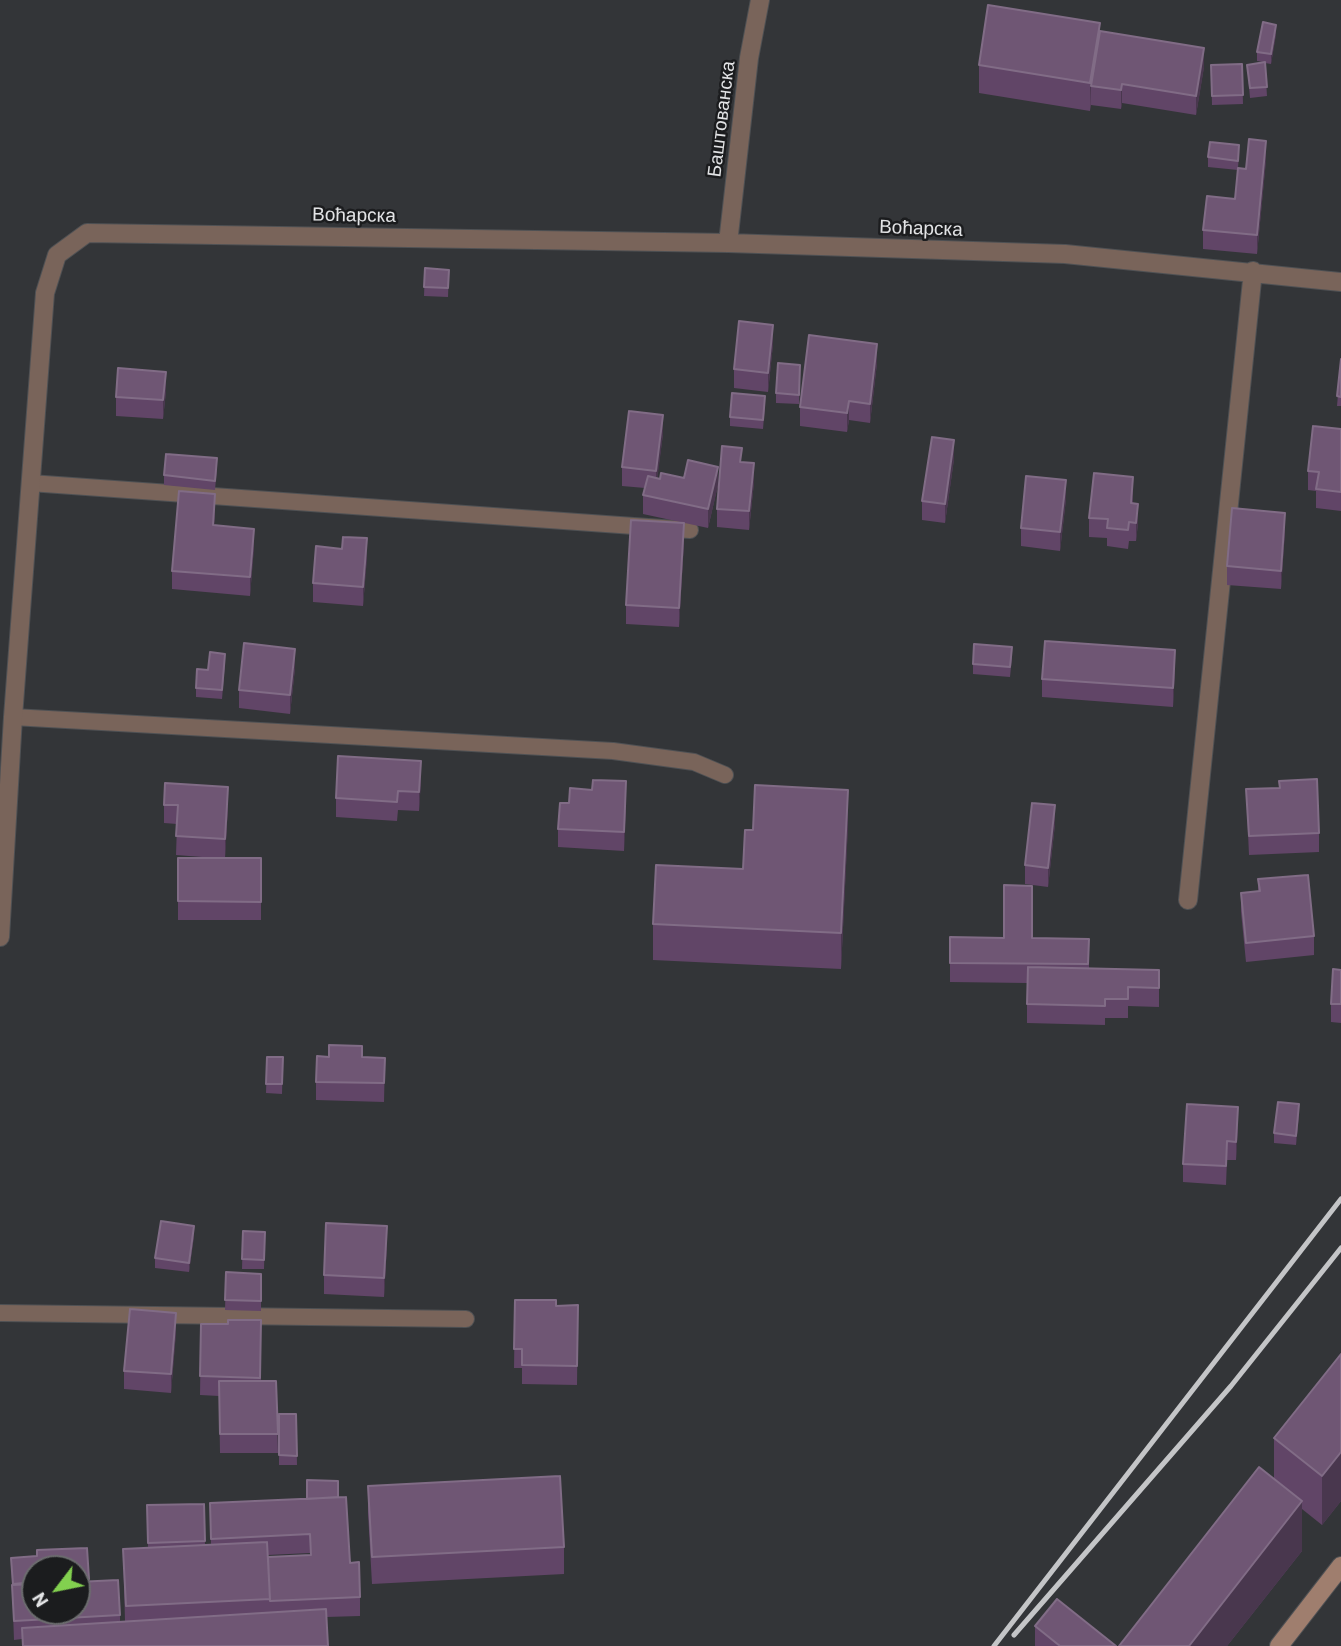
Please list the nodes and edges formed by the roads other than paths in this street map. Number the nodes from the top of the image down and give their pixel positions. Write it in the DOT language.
graph roads {
  1 [pos="760,0"];
  2 [pos="728,243"];
  3 [pos="1253,271"];
  4 [pos="1341,282"];
  5 [pos="30,483"];
  6 [pos="690,530"];
  7 [pos="13,717"];
  8 [pos="725,775"];
  9 [pos="1188,900"];
  10 [pos="0,937"];
  11 [pos="0,1313"];
  12 [pos="466,1319"];
  13 [pos="1341,1566"];
  14 [pos="1279,1646"];
  1 -- 2 [label="street, Баштованска"];
  2 -- 3 [label="street, Воћарска"];
  2 -- 5 [label="street, Воћарска"];
  3 -- 4 [label="street, Воћарска"];
  3 -- 9 [label="street"];
  5 -- 6 [label="lane"];
  5 -- 7 [label="street, Воћарска"];
  7 -- 8 [label="lane"];
  7 -- 10 [label="street, Воћарска"];
  11 -- 12 [label="lane"];
  13 -- 14 [label="main road"];
}
